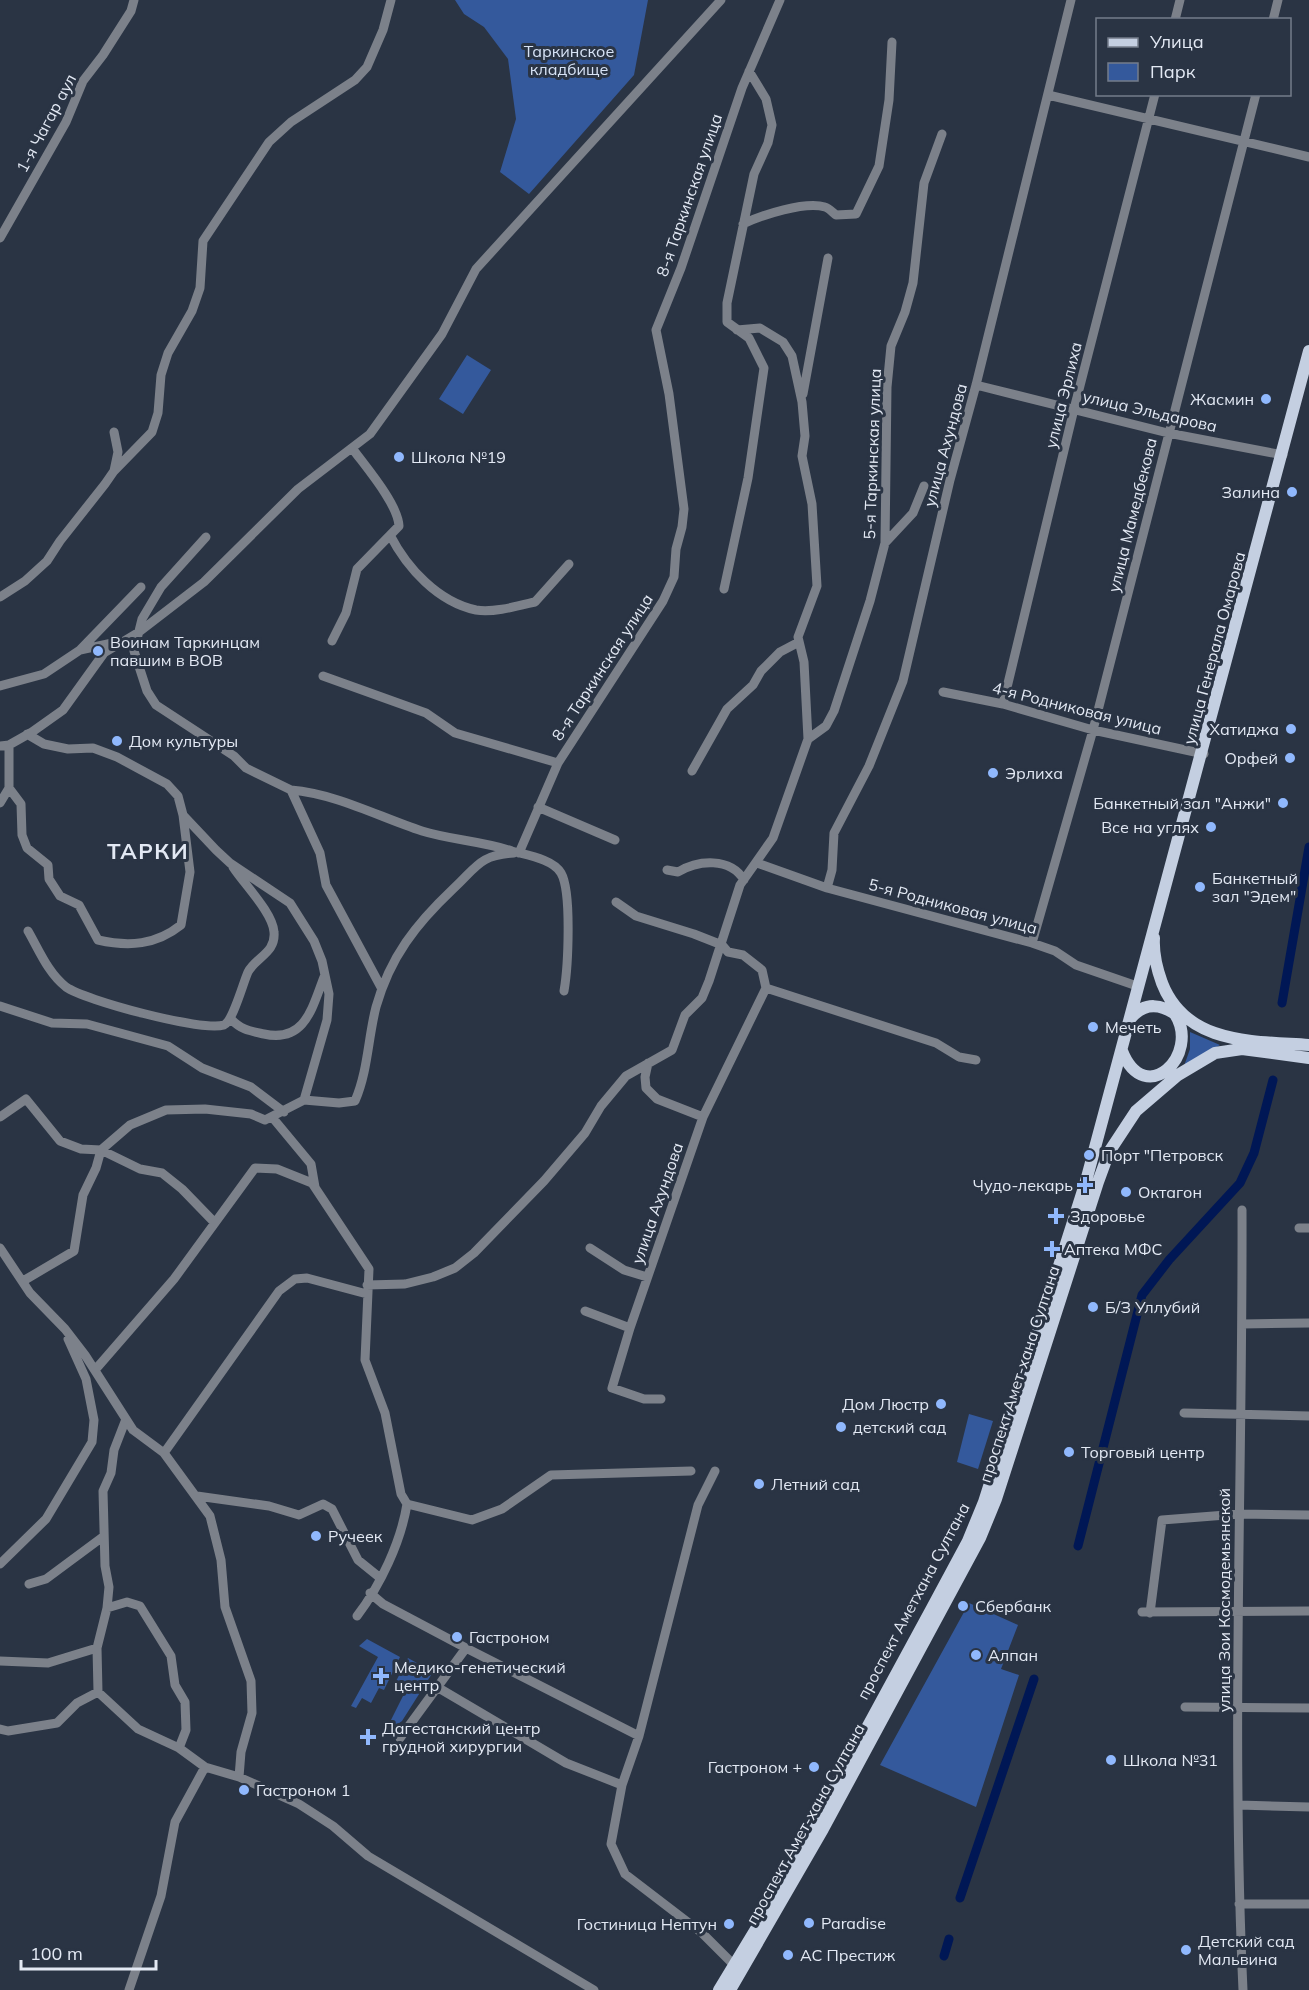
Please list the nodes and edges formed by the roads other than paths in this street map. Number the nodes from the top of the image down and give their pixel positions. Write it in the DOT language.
graph roads {
  1 [pos="134,0"];
  2 [pos="391,0"];
  3 [pos="721,0"];
  4 [pos="780,0"];
  5 [pos="1071,0"];
  6 [pos="1180,0"];
  7 [pos="1278,0"];
  8 [pos="1175,18"];
  9 [pos="1274,18"];
  10 [pos="892,42"];
  11 [pos="748,71"];
  12 [pos="1048,95"];
  13 [pos="1154,96"];
  14 [pos="1256,96"];
  15 [pos="1148,120"];
  16 [pos="942,134"];
  17 [pos="1244,144"];
  18 [pos="1309,157"];
  19 [pos="743,224"];
  20 [pos="0,238"];
  21 [pos="828,258"];
  22 [pos="737,330"];
  23 [pos="1309,353"];
  24 [pos="976,385"];
  25 [pos="802,402"];
  26 [pos="1074,410"];
  27 [pos="114,432"];
  28 [pos="1168,433"];
  29 [pos="352,448"];
  30 [pos="1282,455"];
  31 [pos="114,471"];
  32 [pos="924,486"];
  33 [pos="390,536"];
  34 [pos="206,537"];
  35 [pos="885,543"];
  36 [pos="569,564"];
  37 [pos="141,587"];
  38 [pos="724,589"];
  39 [pos="0,597"];
  40 [pos="139,632"];
  41 [pos="126,640"];
  42 [pos="332,641"];
  43 [pos="800,642"];
  44 [pos="80,650"];
  45 [pos="323,676"];
  46 [pos="0,686"];
  47 [pos="943,692"];
  48 [pos="1003,704"];
  49 [pos="1093,730"];
  50 [pos="27,734"];
  51 [pos="808,739"];
  52 [pos="4,746"];
  53 [pos="1203,754"];
  54 [pos="558,763"];
  55 [pos="692,771"];
  56 [pos="9,788"];
  57 [pos="291,790"];
  58 [pos="0,803"];
  59 [pos="538,807"];
  60 [pos="183,815"];
  61 [pos="615,840"];
  62 [pos="519,853"];
  63 [pos="230,863"];
  64 [pos="757,863"];
  65 [pos="668,870"];
  66 [pos="744,880"];
  67 [pos="828,888"];
  68 [pos="616,902"];
  69 [pos="28,931"];
  70 [pos="1032,943"];
  71 [pos="722,945"];
  72 [pos="1150,949"];
  73 [pos="324,977"];
  74 [pos="1137,986"];
  75 [pos="766,988"];
  76 [pos="382,989"];
  77 [pos="564,991"];
  78 [pos="0,1006"];
  79 [pos="1179,1017"];
  80 [pos="231,1019"];
  81 [pos="1128,1021"];
  82 [pos="1309,1045"];
  83 [pos="1122,1051"];
  84 [pos="1309,1058"];
  85 [pos="976,1060"];
  86 [pos="648,1063"];
  87 [pos="1173,1073"];
  88 [pos="304,1100"];
  89 [pos="284,1112"];
  90 [pos="272,1117"];
  91 [pos="0,1118"];
  92 [pos="703,1118"];
  93 [pos="101,1150"];
  94 [pos="1092,1181"];
  95 [pos="315,1187"];
  96 [pos="1242,1210"];
  97 [pos="215,1223"];
  98 [pos="0,1248"];
  99 [pos="590,1248"];
  100 [pos="647,1277"];
  101 [pos="23,1281"];
  102 [pos="367,1289"];
  103 [pos="585,1311"];
  104 [pos="1309,1323"];
  105 [pos="1242,1324"];
  106 [pos="630,1328"];
  107 [pos="65,1329"];
  108 [pos="95,1370"];
  109 [pos="662,1399"];
  110 [pos="1184,1413"];
  111 [pos="1241,1415"];
  112 [pos="1309,1416"];
  113 [pos="126,1419"];
  114 [pos="164,1453"];
  115 [pos="691,1471"];
  116 [pos="715,1471"];
  117 [pos="197,1496"];
  118 [pos="408,1504"];
  119 [pos="1239,1514"];
  120 [pos="1309,1515"];
  121 [pos="105,1536"];
  122 [pos="0,1564"];
  123 [pos="379,1576"];
  124 [pos="29,1584"];
  125 [pos="370,1593"];
  126 [pos="107,1608"];
  127 [pos="1237,1610"];
  128 [pos="1309,1611"];
  129 [pos="357,1616"];
  130 [pos="98,1648"];
  131 [pos="466,1648"];
  132 [pos="0,1661"];
  133 [pos="437,1687"];
  134 [pos="98,1692"];
  135 [pos="1185,1707"];
  136 [pos="1238,1707"];
  137 [pos="1309,1708"];
  138 [pos="0,1729"];
  139 [pos="639,1736"];
  140 [pos="400,1738"];
  141 [pos="179,1748"];
  142 [pos="205,1767"];
  143 [pos="239,1777"];
  144 [pos="622,1785"];
  145 [pos="1239,1806"];
  146 [pos="1309,1807"];
  147 [pos="1239,1904"];
  148 [pos="1309,1904"];
  149 [pos="737,1969"];
  150 [pos="129,1990"];
  151 [pos="594,1990"];
  152 [pos="719,1990"];
  153 [pos="730,1990"];
  154 [pos="1243,1990"];
  1 -- 20 [label="street, 1-я Чагар аул"];
  2 -- 31 [label="street"];
  3 -- 29 [label="street"];
  4 -- 11 [label="street, 8-я Таркинская улица"];
  5 -- 12 [label="street, улица Ахундова"];
  6 -- 8 [label="street"];
  7 -- 9 [label="street"];
  10 -- 19 [label="street"];
  11 -- 19 [label="street"];
  11 -- 54 [label="street, 8-я Таркинская улица"];
  12 -- 15 [label="street"];
  12 -- 24 [label="street, улица Ахундова"];
  13 -- 15 [label="street, улица Эрлиха"];
  14 -- 17 [label="street, улица Мамедбекова"];
  15 -- 17 [label="street"];
  15 -- 26 [label="street, улица Эрлиха"];
  16 -- 35 [label="street, 5-я Таркинская улица"];
  17 -- 18 [label="street"];
  17 -- 28 [label="street, улица Мамедбекова"];
  19 -- 22 [label="street"];
  21 -- 25 [label="street"];
  22 -- 25 [label="street"];
  22 -- 38 [label="street"];
  23 -- 30 [label="main road, улица Генерала Омарова"];
  24 -- 26 [label="street, улица Эльдарова"];
  24 -- 67 [label="street, улица Ахундова"];
  25 -- 43 [label="street"];
  26 -- 28 [label="street, улица Эльдарова"];
  26 -- 48 [label="street, улица Эрлиха"];
  27 -- 31 [label="street"];
  28 -- 30 [label="street, улица Эльдарова"];
  28 -- 49 [label="street, улица Мамедбекова"];
  29 -- 33 [label="street"];
  29 -- 40 [label="street"];
  30 -- 53 [label="main road, улица Генерала Омарова"];
  31 -- 39 [label="street"];
  32 -- 35 [label="street"];
  33 -- 36 [label="street"];
  33 -- 42 [label="street"];
  34 -- 40 [label="street"];
  35 -- 51 [label="street, 5-я Таркинская улица"];
  37 -- 44 [label="street"];
  40 -- 41 [label="street"];
  40 -- 57 [label="street"];
  41 -- 44 [label="street"];
  41 -- 50 [label="street"];
  43 -- 51 [label="street"];
  43 -- 55 [label="street"];
  44 -- 46 [label="street"];
  45 -- 54 [label="street"];
  47 -- 48 [label="street, 4-я Родниковая улица"];
  48 -- 49 [label="street, 4-я Родниковая улица"];
  49 -- 53 [label="street, 4-я Родниковая улица"];
  49 -- 70 [label="street, улица Мамедбекова"];
  50 -- 52 [label="street"];
  50 -- 60 [label="street"];
  51 -- 64 [label="street, 5-я Таркинская улица"];
  52 -- 56 [label="street"];
  53 -- 72 [label="main road, улица Генерала Омарова"];
  54 -- 59 [label="street, 8-я Таркинская улица"];
  56 -- 58 [label="street"];
  56 -- 60 [label="street"];
  57 -- 62 [label="street"];
  57 -- 76 [label="street"];
  59 -- 61 [label="street"];
  59 -- 62 [label="street, 8-я Таркинская улица"];
  60 -- 63 [label="street"];
  62 -- 76 [label="street"];
  62 -- 77 [label="street"];
  63 -- 73 [label="street"];
  63 -- 80 [label="street"];
  64 -- 66 [label="street, 5-я Таркинская улица"];
  64 -- 67 [label="street, 5-я Родниковая улица"];
  65 -- 66 [label="street"];
  66 -- 71 [label="street, 5-я Таркинская улица"];
  67 -- 70 [label="street, 5-я Родниковая улица"];
  68 -- 71 [label="street"];
  69 -- 80 [label="street"];
  70 -- 74 [label="street, 5-я Родниковая улица"];
  71 -- 75 [label="street"];
  71 -- 86 [label="street, 5-я Таркинская улица"];
  72 -- 74 [label="main road, улица Генерала Омарова"];
  72 -- 79 [label="main road"];
  73 -- 80 [label="street"];
  73 -- 88 [label="street"];
  74 -- 81 [label="main road, улица Генерала Омарова"];
  75 -- 85 [label="street"];
  75 -- 92 [label="street, улица Ахундова"];
  76 -- 88 [label="street"];
  78 -- 89 [label="street"];
  79 -- 81 [label="main road"];
  79 -- 82 [label="main road"];
  79 -- 87 [label="main road"];
  81 -- 83 [label="main road"];
  83 -- 87 [label="main road"];
  83 -- 94 [label="main road"];
  84 -- 87 [label="main road"];
  86 -- 92 [label="street"];
  86 -- 102 [label="street, 5-я Таркинская улица"];
  87 -- 94 [label="main road"];
  88 -- 89 [label="street"];
  89 -- 90 [label="street"];
  90 -- 93 [label="street"];
  90 -- 95 [label="street"];
  91 -- 93 [label="street"];
  92 -- 100 [label="street, улица Ахундова"];
  93 -- 97 [label="street"];
  93 -- 101 [label="street"];
  94 -- 149 [label="main road, проспект Аметхана Султана"];
  95 -- 97 [label="street"];
  95 -- 102 [label="street"];
  96 -- 105 [label="street, улица Зои Космодемьянской"];
  97 -- 108 [label="street"];
  98 -- 101 [label="street"];
  99 -- 100 [label="street"];
  100 -- 106 [label="street, улица Ахундова"];
  101 -- 107 [label="street"];
  102 -- 114 [label="street, 5-я Таркинская улица"];
  102 -- 118 [label="street"];
  103 -- 106 [label="street"];
  104 -- 105 [label="street"];
  105 -- 111 [label="street, улица Зои Космодемьянской"];
  106 -- 109 [label="street, улица Ахундова"];
  107 -- 108 [label="street"];
  107 -- 122 [label="street"];
  108 -- 113 [label="street"];
  110 -- 111 [label="street"];
  111 -- 112 [label="street"];
  111 -- 119 [label="street, улица Зои Космодемьянской"];
  113 -- 114 [label="street"];
  113 -- 121 [label="street"];
  114 -- 117 [label="street"];
  115 -- 118 [label="street"];
  116 -- 139 [label="street"];
  117 -- 123 [label="street"];
  117 -- 143 [label="street"];
  118 -- 123 [label="street"];
  119 -- 120 [label="street"];
  119 -- 127 [label="street, улица Зои Космодемьянской"];
  119 -- 127 [label="street"];
  121 -- 124 [label="street"];
  121 -- 126 [label="street"];
  123 -- 125 [label="street"];
  125 -- 129 [label="street"];
  125 -- 131 [label="street"];
  126 -- 130 [label="street"];
  126 -- 141 [label="street"];
  127 -- 128 [label="street"];
  127 -- 136 [label="street, улица Зои Космодемьянской"];
  130 -- 132 [label="street"];
  130 -- 134 [label="street"];
  131 -- 133 [label="street"];
  131 -- 139 [label="street"];
  133 -- 140 [label="street"];
  133 -- 144 [label="street"];
  134 -- 138 [label="street"];
  134 -- 141 [label="street"];
  135 -- 136 [label="street"];
  136 -- 137 [label="street"];
  136 -- 145 [label="street, улица Зои Космодемьянской"];
  139 -- 144 [label="street"];
  141 -- 142 [label="street"];
  142 -- 143 [label="street"];
  142 -- 150 [label="street"];
  143 -- 151 [label="street"];
  144 -- 149 [label="street"];
  145 -- 146 [label="street"];
  145 -- 147 [label="street, улица Зои Космодемьянской"];
  147 -- 148 [label="street"];
  147 -- 154 [label="street, улица Зои Космодемьянской"];
  149 -- 152 [label="main road, проспект Аметхана Султана"];
  149 -- 153 [label="main road"];
}
